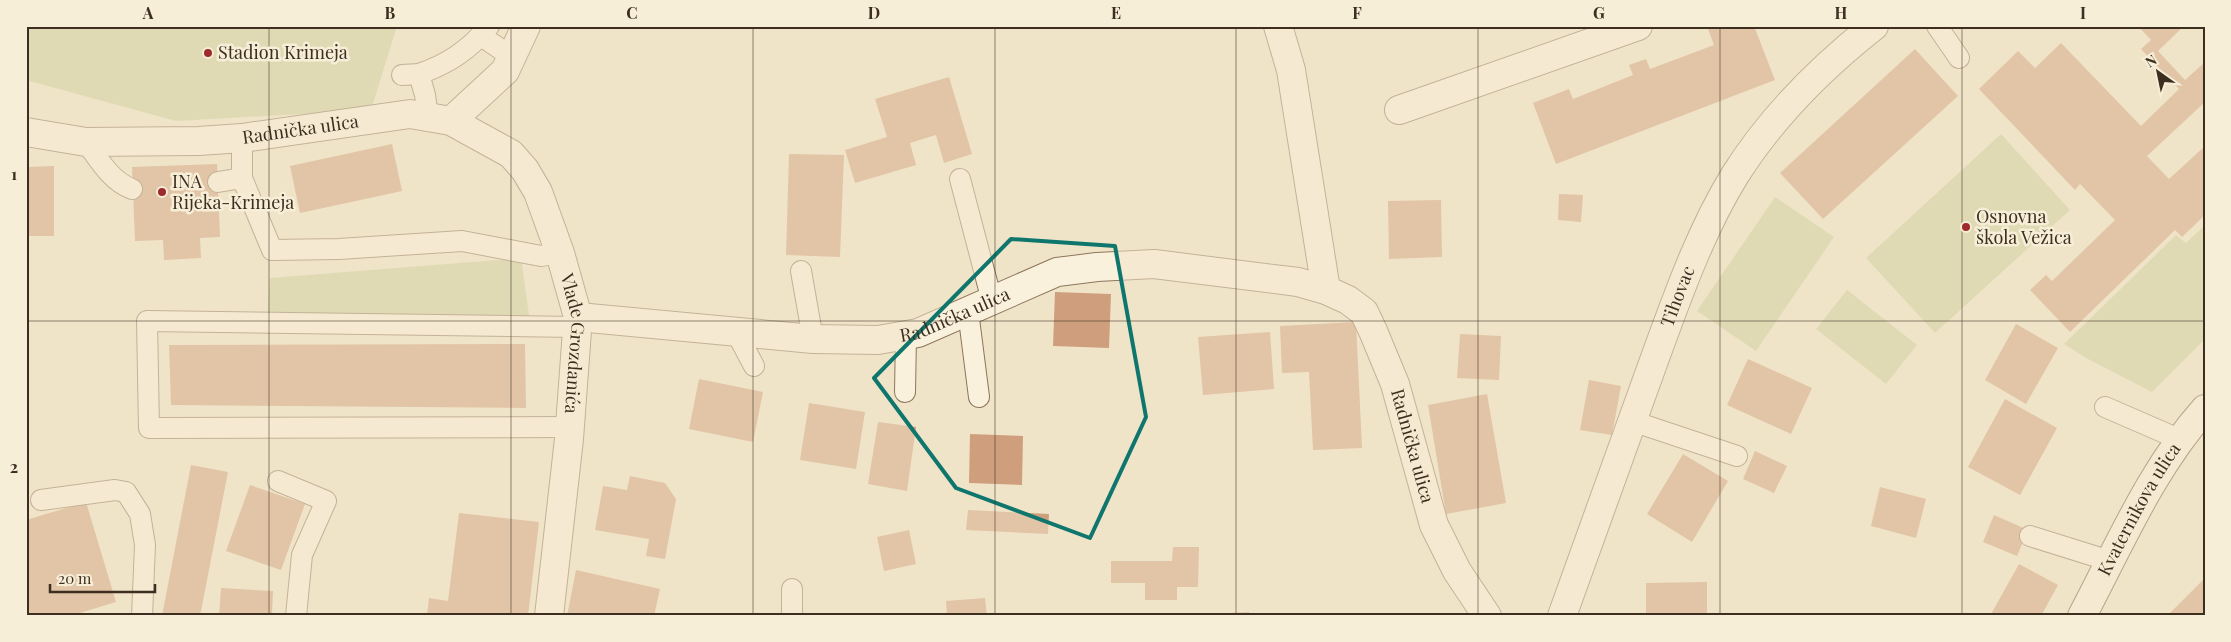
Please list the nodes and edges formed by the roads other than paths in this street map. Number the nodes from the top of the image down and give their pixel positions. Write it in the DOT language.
graph roads {
  1 [pos="526,26"];
  2 [pos="1278,26"];
  3 [pos="1638,26"];
  4 [pos="1874,26"];
  5 [pos="1937,26"];
  6 [pos="485,31"];
  7 [pos="512,57"];
  8 [pos="1959,58"];
  9 [pos="1399,110"];
  10 [pos="440,119"];
  11 [pos="26,132"];
  12 [pos="242,138"];
  13 [pos="86,142"];
  14 [pos="242,178"];
  15 [pos="960,179"];
  16 [pos="218,182"];
  17 [pos="132,189"];
  18 [pos="560,253"];
  19 [pos="802,271"];
  20 [pos="1326,290"];
  21 [pos="980,306"];
  22 [pos="578,322"];
  23 [pos="736,332"];
  24 [pos="906,335"];
  25 [pos="813,339"];
  26 [pos="754,366"];
  27 [pos="905,392"];
  28 [pos="979,397"];
  29 [pos="2105,407"];
  30 [pos="2205,408"];
  31 [pos="1632,421"];
  32 [pos="570,433"];
  33 [pos="2181,440"];
  34 [pos="1737,456"];
  35 [pos="278,481"];
  36 [pos="42,500"];
  37 [pos="2030,536"];
  38 [pos="2110,562"];
  39 [pos="792,589"];
  40 [pos="142,616"];
  41 [pos="296,616"];
  42 [pos="548,616"];
  43 [pos="792,616"];
  44 [pos="1487,616"];
  45 [pos="1562,616"];
  46 [pos="2082,616"];
  1 -- 7 [label="street"];
  2 -- 20 [label="street"];
  3 -- 9 [label="street"];
  4 -- 31 [label="street, Tihovac"];
  5 -- 8 [label="lane"];
  6 -- 7 [label="lane"];
  6 -- 10 [label="lane"];
  7 -- 10 [label="street"];
  10 -- 12 [label="street, Radnička ulica"];
  10 -- 18 [label="street, Vlade Grozdanića"];
  11 -- 13 [label="street, Radnička ulica"];
  12 -- 13 [label="street, Radnička ulica"];
  12 -- 14 [label="lane"];
  13 -- 17 [label="lane"];
  14 -- 16 [label="lane"];
  14 -- 18 [label="lane"];
  15 -- 21 [label="lane"];
  18 -- 22 [label="street, Vlade Grozdanića"];
  19 -- 25 [label="lane"];
  20 -- 21 [label="street, Radnička ulica"];
  20 -- 44 [label="street, Radnička ulica"];
  21 -- 24 [label="street, Radnička ulica"];
  21 -- 28 [label="lane"];
  22 -- 23 [label="street, Radnička ulica"];
  22 -- 32 [label="street, Vlade Grozdanića"];
  22 -- 32 [label="lane"];
  23 -- 25 [label="street, Radnička ulica"];
  23 -- 26 [label="lane"];
  24 -- 25 [label="street, Radnička ulica"];
  24 -- 27 [label="lane"];
  29 -- 33 [label="lane"];
  30 -- 33 [label="street, Kvaternikova ulica"];
  31 -- 34 [label="lane"];
  31 -- 45 [label="street, Tihovac"];
  32 -- 42 [label="street, Vlade Grozdanića"];
  33 -- 38 [label="street, Kvaternikova ulica"];
  35 -- 41 [label="lane"];
  36 -- 40 [label="lane"];
  37 -- 38 [label="lane"];
  38 -- 46 [label="street, Kvaternikova ulica"];
  39 -- 43 [label="lane"];
}
